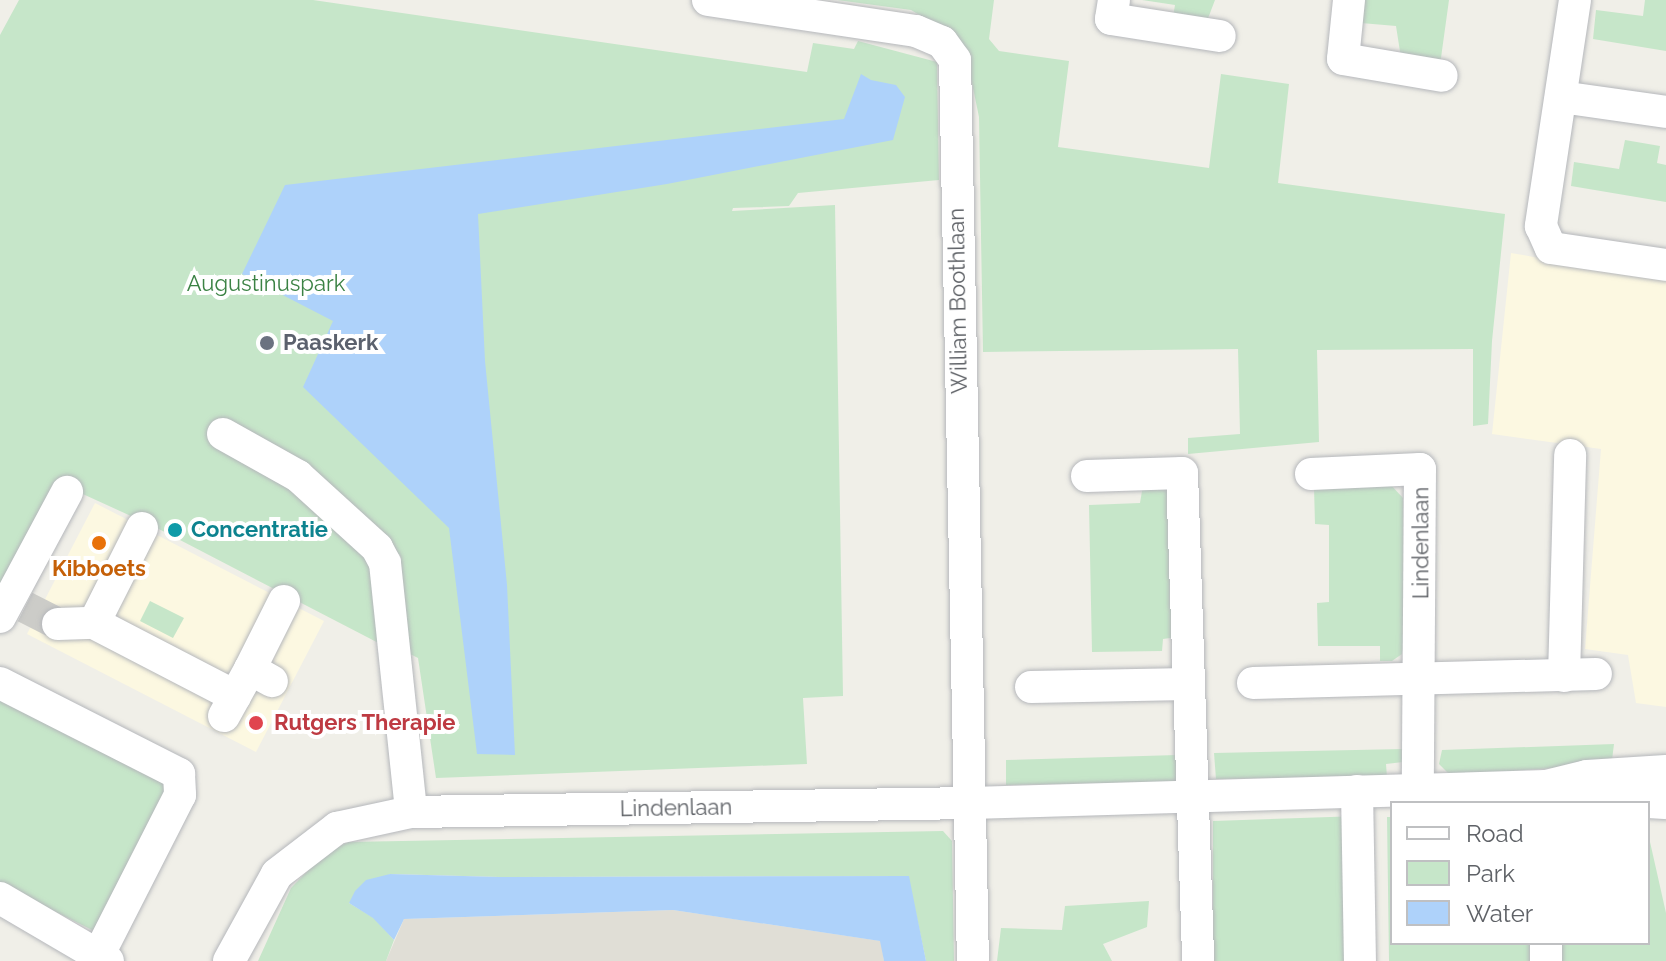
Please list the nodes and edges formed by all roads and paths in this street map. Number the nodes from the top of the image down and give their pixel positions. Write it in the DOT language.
graph roads {
  1 [pos="708,0"];
  2 [pos="1114,0"];
  3 [pos="1349,0"];
  4 [pos="1575,0"];
  5 [pos="1220,36"];
  6 [pos="1442,76"];
  7 [pos="1561,97"];
  8 [pos="1666,112"];
  9 [pos="1666,265"];
  10 [pos="223,434"];
  11 [pos="1570,455"];
  12 [pos="1311,474"];
  13 [pos="1087,476"];
  14 [pos="67,492"];
  15 [pos="142,528"];
  16 [pos="284,601"];
  17 [pos="12,607"];
  18 [pos="94,623"];
  19 [pos="58,624"];
  20 [pos="1421,679"];
  21 [pos="0,683"];
  22 [pos="1253,683"];
  23 [pos="1188,684"];
  24 [pos="1031,687"];
  25 [pos="1666,771"];
  26 [pos="1418,790"];
  27 [pos="1357,791"];
  28 [pos="1546,794"];
  29 [pos="1191,796"];
  30 [pos="1632,801"];
  31 [pos="971,803"];
  32 [pos="411,812"];
  33 [pos="0,898"];
  34 [pos="103,958"];
  35 [pos="229,961"];
  36 [pos="973,961"];
  37 [pos="1198,961"];
  38 [pos="1360,961"];
  1 -- 31 [label="street, William Boothlaan"];
  2 -- 5 [label="street"];
  3 -- 6 [label="street"];
  4 -- 7 [label="street"];
  7 -- 8 [label="street"];
  7 -- 9 [label="street"];
  10 -- 32 [label="street"];
  11 -- 20 [label="street"];
  12 -- 20 [label="street, Lindenlaan"];
  13 -- 23 [label="street"];
  14 -- 17 [label="street"];
  15 -- 18 [label="street"];
  16 -- 18 [label="street"];
  18 -- 19 [label="street"];
  20 -- 22 [label="street"];
  20 -- 26 [label="street, Lindenlaan"];
  21 -- 34 [label="street"];
  23 -- 24 [label="street"];
  23 -- 29 [label="street"];
  25 -- 28 [label="street, Lindenlaan"];
  26 -- 27 [label="street, Lindenlaan"];
  26 -- 28 [label="street, Lindenlaan"];
  27 -- 29 [label="street, Lindenlaan"];
  27 -- 38 [label="street"];
  28 -- 30 [label="street, Lindenlaan"];
  29 -- 31 [label="street, Lindenlaan"];
  29 -- 37 [label="street"];
  31 -- 32 [label="street, Lindenlaan"];
  31 -- 36 [label="street, William Boothlaan"];
  32 -- 35 [label="street, Lindenlaan"];
  33 -- 34 [label="street"];
}
